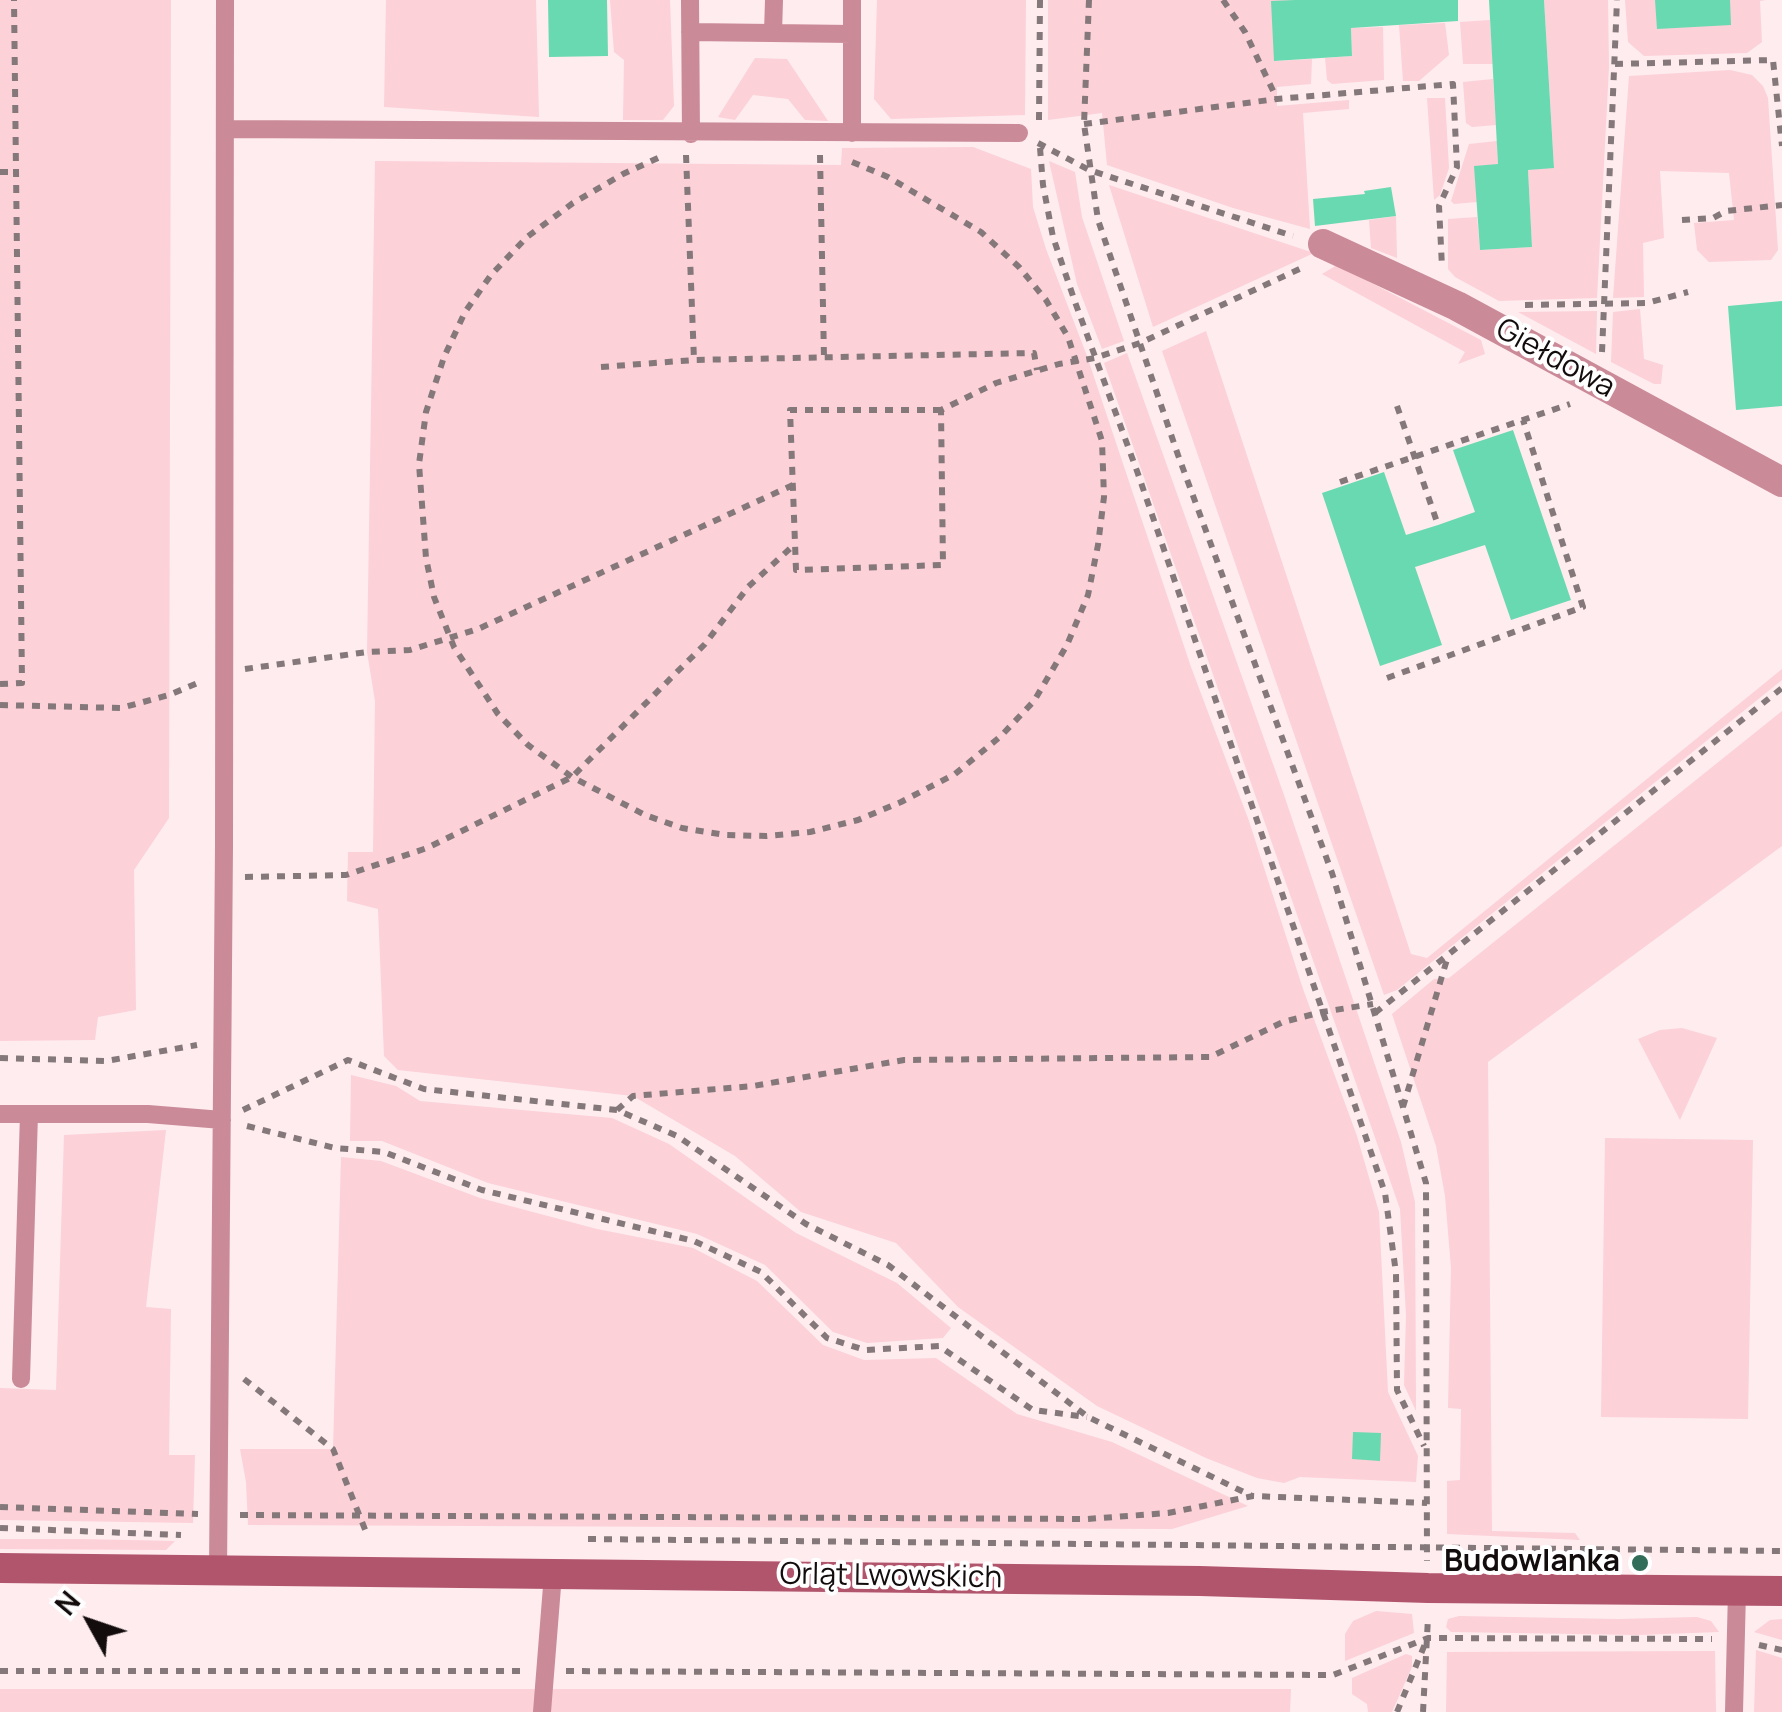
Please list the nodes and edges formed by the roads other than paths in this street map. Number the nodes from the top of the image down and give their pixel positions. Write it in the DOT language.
graph roads {
  1 [pos="225,0"];
  2 [pos="690,0"];
  3 [pos="774,0"];
  4 [pos="852,0"];
  5 [pos="690,32"];
  6 [pos="774,34"];
  7 [pos="852,34"];
  8 [pos="225,129"];
  9 [pos="852,133"];
  10 [pos="1019,133"];
  11 [pos="691,134"];
  12 [pos="1331,248"];
  13 [pos="1782,482"];
  14 [pos="0,1114"];
  15 [pos="29,1114"];
  16 [pos="222,1120"];
  17 [pos="21,1379"];
  18 [pos="0,1568"];
  19 [pos="218,1571"];
  20 [pos="553,1574"];
  21 [pos="1736,1590"];
  22 [pos="1782,1591"];
  23 [pos="542,1712"];
  24 [pos="1734,1712"];
  1 -- 8 [label="lane"];
  2 -- 5 [label="lane"];
  3 -- 6 [label="lane"];
  4 -- 7 [label="lane"];
  5 -- 6 [label="lane"];
  5 -- 11 [label="lane"];
  6 -- 7 [label="lane"];
  7 -- 9 [label="lane"];
  8 -- 11 [label="lane"];
  8 -- 16 [label="lane"];
  9 -- 10 [label="lane"];
  9 -- 11 [label="lane"];
  12 -- 13 [label="street, Giełdowa"];
  14 -- 15 [label="lane"];
  15 -- 16 [label="lane"];
  15 -- 17 [label="lane"];
  16 -- 19 [label="lane"];
  18 -- 19 [label="main road, Orląt Lwowskich"];
  19 -- 20 [label="main road, Orląt Lwowskich"];
  20 -- 21 [label="main road, Orląt Lwowskich"];
  20 -- 23 [label="lane"];
  21 -- 22 [label="main road, Orląt Lwowskich"];
  21 -- 24 [label="lane"];
}
